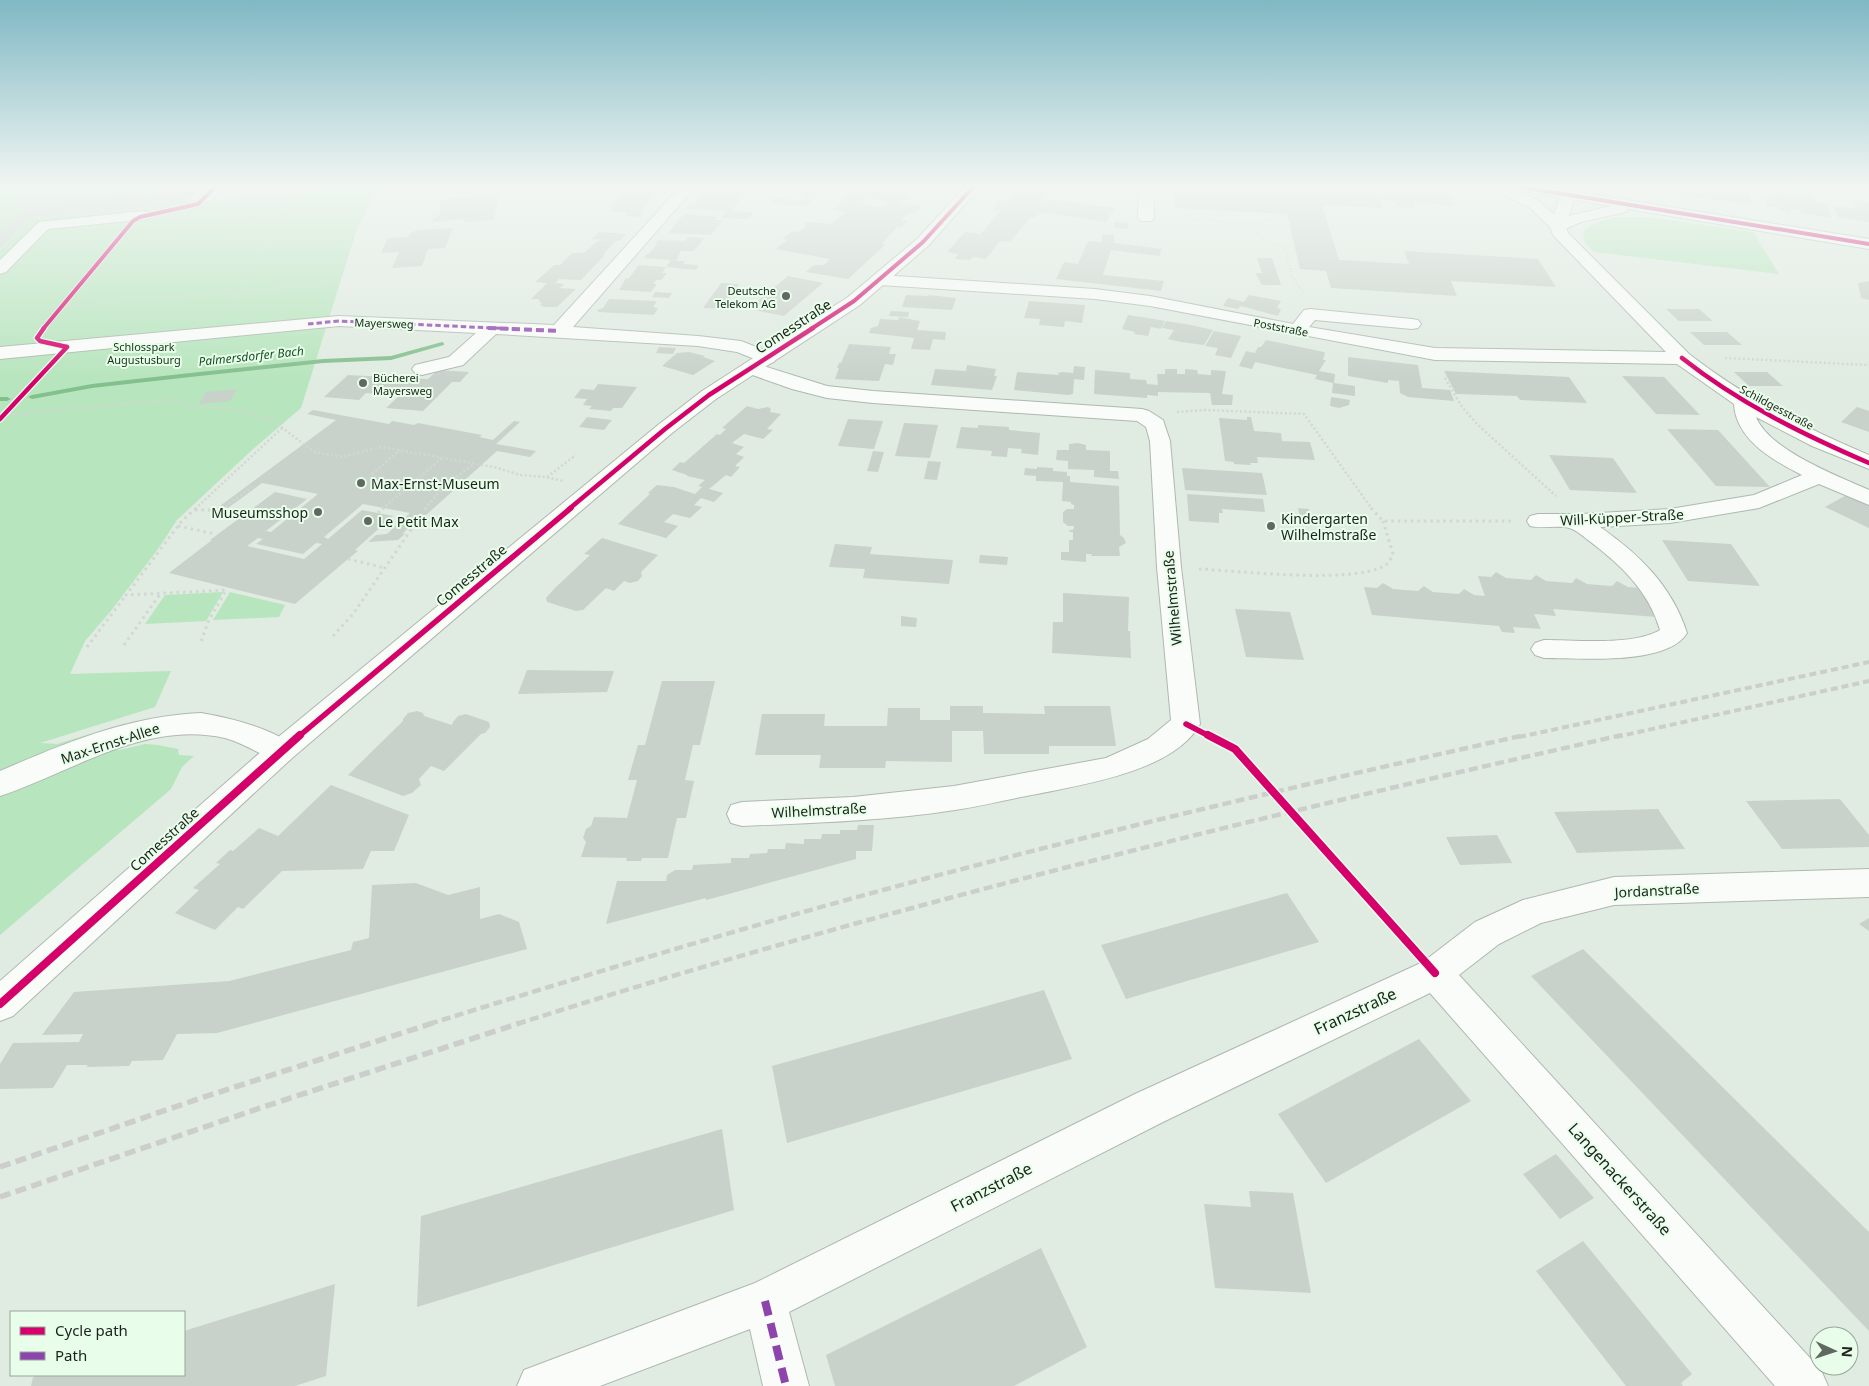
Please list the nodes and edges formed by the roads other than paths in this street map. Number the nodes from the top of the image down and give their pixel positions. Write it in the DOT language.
graph roads {
  1 [pos="18,251"];
  2 [pos="631,251"];
  3 [pos="914,251"];
  4 [pos="1576,251"];
  5 [pos="0,269"];
  6 [pos="880,280"];
  7 [pos="1306,296"];
  8 [pos="1310,314"];
  9 [pos="1412,324"];
  10 [pos="491,328"];
  11 [pos="1298,330"];
  12 [pos="559,331"];
  13 [pos="0,353"];
  14 [pos="767,358"];
  15 [pos="1682,358"];
  16 [pos="751,368"];
  17 [pos="422,369"];
  18 [pos="1744,402"];
  19 [pos="1869,462"];
  20 [pos="1819,476"];
  21 [pos="1869,498"];
  22 [pos="1538,521"];
  23 [pos="1578,521"];
  24 [pos="1544,650"];
  25 [pos="280,751"];
  26 [pos="0,784"];
  27 [pos="742,814"];
  28 [pos="1869,883"];
  29 [pos="1435,973"];
  30 [pos="0,1004"];
  31 [pos="765,1301"];
  32 [pos="540,1386"];
  33 [pos="786,1386"];
  34 [pos="1806,1386"];
  1 -- 5 [label="street"];
  2 -- 12 [label="street"];
  3 -- 6 [label="street, Comesstraße"];
  4 -- 15 [label="street, Schildgesstraße"];
  6 -- 11 [label="street, Poststraße"];
  6 -- 14 [label="street, Comesstraße"];
  7 -- 8 [label="street"];
  8 -- 9 [label="street"];
  8 -- 11 [label="street"];
  10 -- 12 [label="street, Mayersweg"];
  10 -- 13 [label="street, Mayersweg"];
  10 -- 17 [label="street"];
  11 -- 15 [label="street, Poststraße"];
  12 -- 14 [label="street, Mayersweg"];
  14 -- 16 [label="street, Comesstraße"];
  15 -- 18 [label="street, Schildgesstraße"];
  16 -- 25 [label="street, Comesstraße"];
  16 -- 27 [label="street, Wilhelmstraße"];
  18 -- 19 [label="street, Schildgesstraße"];
  18 -- 20 [label="street, Schildgesstraße"];
  20 -- 21 [label="street, Schildgesstraße"];
  20 -- 23 [label="street, Will-Küpper-Straße"];
  22 -- 23 [label="street, Will-Küpper-Straße"];
  23 -- 24 [label="street"];
  25 -- 26 [label="street, Max-Ernst-Allee"];
  25 -- 30 [label="street, Comesstraße"];
  28 -- 29 [label="street, Jordanstraße"];
  29 -- 31 [label="street, Franzstraße"];
  29 -- 34 [label="street, Langenackerstraße"];
  31 -- 32 [label="street, Franzstraße"];
  31 -- 33 [label="street"];
}
